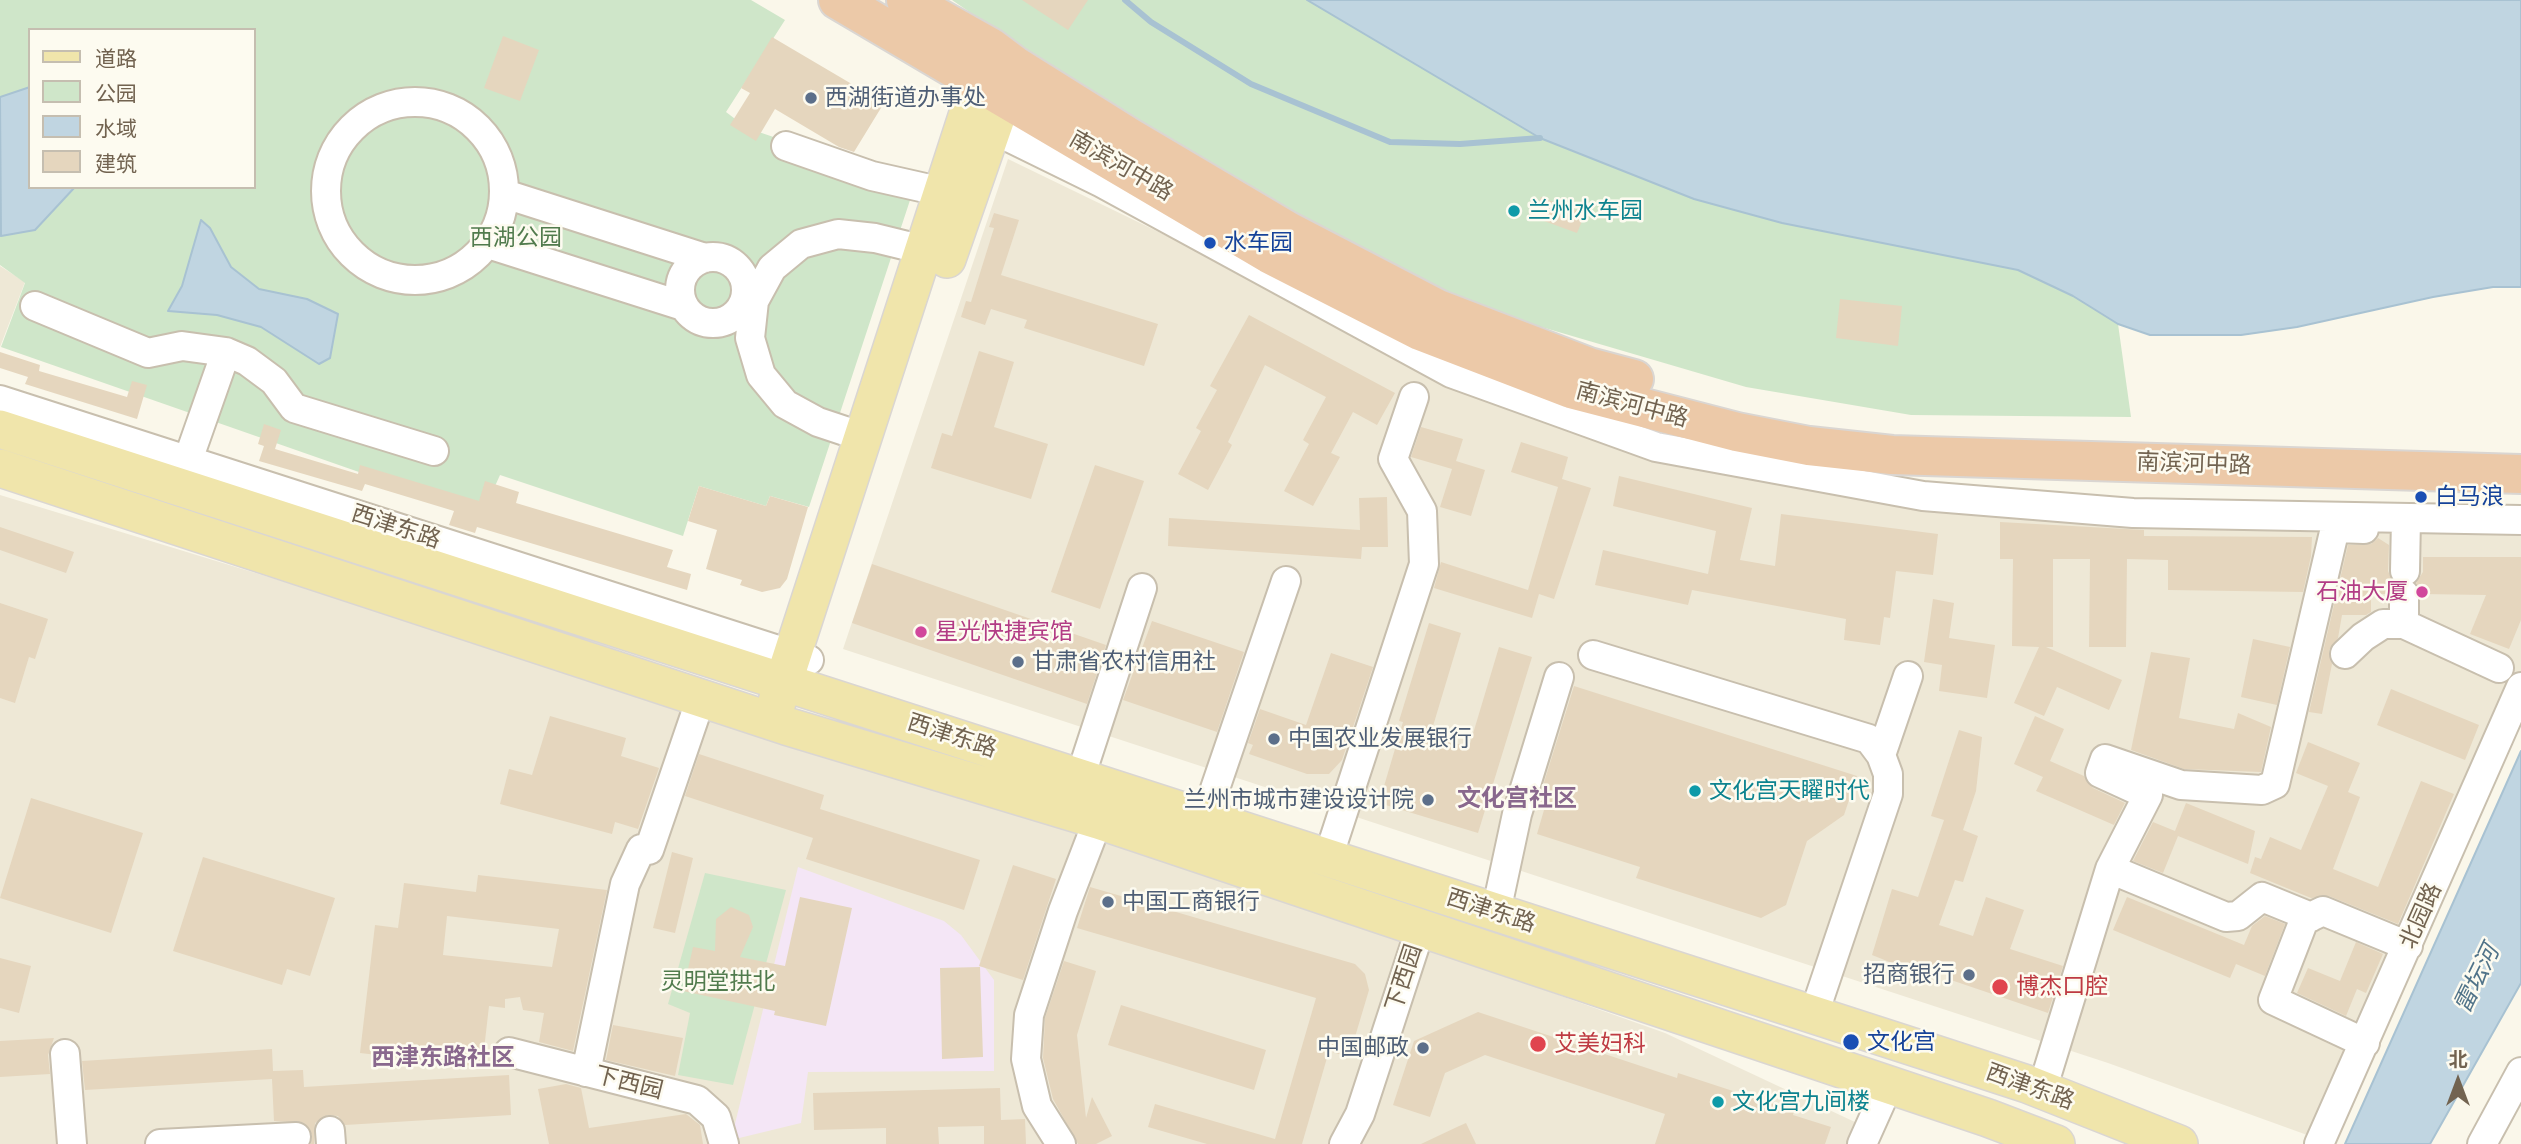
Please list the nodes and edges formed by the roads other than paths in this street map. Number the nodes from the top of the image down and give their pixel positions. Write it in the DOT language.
graph roads {
  1 [pos="838,0"];
  2 [pos="906,0"];
  3 [pos="996,84"];
  4 [pos="786,146"];
  5 [pos="943,192"];
  6 [pos="505,194"];
  7 [pos="488,244"];
  8 [pos="924,250"];
  9 [pos="705,258"];
  10 [pos="749,301"];
  11 [pos="35,306"];
  12 [pos="683,306"];
  13 [pos="226,352"];
  14 [pos="1414,397"];
  15 [pos="0,400"];
  16 [pos="0,429"];
  17 [pos="863,437"];
  18 [pos="2521,450"];
  19 [pos="435,451"];
  20 [pos="188,460"];
  21 [pos="0,468"];
  22 [pos="2521,474"];
  23 [pos="2521,520"];
  24 [pos="2406,524"];
  25 [pos="2521,533"];
  26 [pos="1286,581"];
  27 [pos="1142,588"];
  28 [pos="2404,624"];
  29 [pos="2345,654"];
  30 [pos="1593,655"];
  31 [pos="2499,668"];
  32 [pos="796,671"];
  33 [pos="1908,676"];
  34 [pos="1559,677"];
  35 [pos="2521,687"];
  36 [pos="701,698"];
  37 [pos="779,724"];
  38 [pos="1881,755"];
  39 [pos="1080,778"];
  40 [pos="1205,818"];
  41 [pos="1098,820"];
  42 [pos="1328,858"];
  43 [pos="2110,869"];
  44 [pos="1496,912"];
  45 [pos="2311,917"];
  46 [pos="1420,930"];
  47 [pos="2408,946"];
  48 [pos="1814,1014"];
  49 [pos="2365,1043"];
  50 [pos="509,1052"];
  51 [pos="65,1054"];
  52 [pos="586,1072"];
  53 [pos="2519,1080"];
  54 [pos="1888,1086"];
  55 [pos="2042,1090"];
  56 [pos="296,1137"];
  57 [pos="72,1144"];
  58 [pos="160,1144"];
  59 [pos="724,1144"];
  60 [pos="1061,1144"];
  61 [pos="1344,1144"];
  62 [pos="1862,1144"];
  63 [pos="2056,1144"];
  64 [pos="2179,1144"];
  65 [pos="2319,1144"];
  66 [pos="2482,1144"];
  1 -- 3 [label="highway, 南滨河中路"];
  2 -- 3 [label="highway, 南滨河中路"];
  3 -- 5 [label="main road"];
  3 -- 18 [label="highway, 南滨河中路"];
  3 -- 22 [label="highway, 南滨河中路"];
  3 -- 24 [label="street"];
  3 -- 32 [label="main road"];
  4 -- 5 [label="street"];
  5 -- 8 [label="main road"];
  6 -- 7 [label="street"];
  6 -- 7 [label="street"];
  6 -- 9 [label="street"];
  7 -- 12 [label="street"];
  8 -- 10 [label="street"];
  8 -- 17 [label="main road"];
  9 -- 10 [label="street"];
  9 -- 12 [label="street"];
  10 -- 12 [label="street"];
  10 -- 17 [label="street"];
  11 -- 13 [label="street"];
  13 -- 19 [label="street"];
  13 -- 20 [label="street"];
  14 -- 42 [label="street"];
  15 -- 20 [label="street, 西津东路"];
  16 -- 32 [label="main road, 西津东路"];
  17 -- 32 [label="main road"];
  20 -- 32 [label="street, 西津东路"];
  21 -- 36 [label="main road, 西津东路"];
  23 -- 24 [label="street"];
  24 -- 25 [label="street"];
  24 -- 28 [label="street"];
  24 -- 43 [label="street"];
  26 -- 40 [label="street"];
  27 -- 39 [label="street"];
  28 -- 29 [label="street"];
  28 -- 31 [label="street"];
  30 -- 38 [label="street"];
  32 -- 37 [label="main road"];
  32 -- 39 [label="main road, 西津东路"];
  33 -- 38 [label="street"];
  34 -- 44 [label="street"];
  35 -- 47 [label="street, 北园路"];
  36 -- 37 [label="main road, 西津东路"];
  36 -- 52 [label="street"];
  37 -- 41 [label="main road, 西津东路"];
  38 -- 48 [label="street"];
  39 -- 40 [label="main road, 西津东路"];
  40 -- 42 [label="main road, 西津东路"];
  41 -- 46 [label="main road, 西津东路"];
  41 -- 60 [label="street"];
  42 -- 44 [label="main road, 西津东路"];
  43 -- 45 [label="street"];
  43 -- 55 [label="street"];
  44 -- 48 [label="main road, 西津东路"];
  45 -- 47 [label="street"];
  45 -- 49 [label="street"];
  46 -- 54 [label="main road, 西津东路"];
  46 -- 61 [label="street, 下西园"];
  47 -- 49 [label="street, 北园路"];
  48 -- 55 [label="main road, 西津东路"];
  49 -- 65 [label="street, 北园路"];
  50 -- 52 [label="street, 下西园"];
  51 -- 57 [label="street"];
  52 -- 59 [label="street, 下西园"];
  53 -- 66 [label="street"];
  54 -- 62 [label="street"];
  54 -- 63 [label="main road, 西津东路"];
  55 -- 64 [label="main road, 西津东路"];
  56 -- 58 [label="street"];
}
